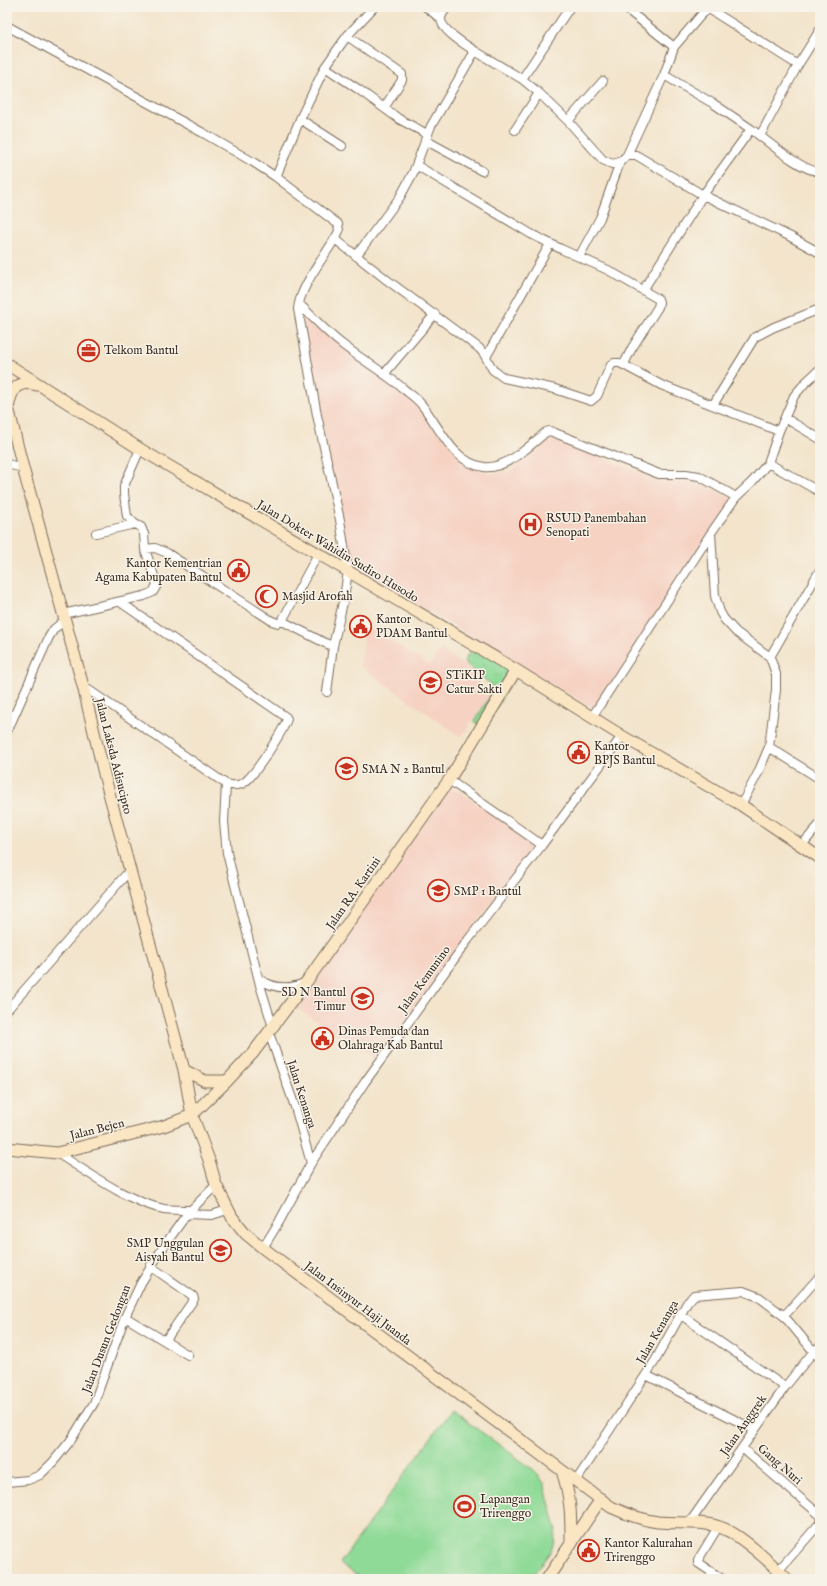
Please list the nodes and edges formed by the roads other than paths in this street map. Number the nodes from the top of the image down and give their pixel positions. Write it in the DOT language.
graph roads {
  1 [pos="374,7"];
  2 [pos="426,7"];
  3 [pos="448,7"];
  4 [pos="570,7"];
  5 [pos="624,7"];
  6 [pos="709,8"];
  7 [pos="441,19"];
  8 [pos="7,26"];
  9 [pos="820,30"];
  10 [pos="347,36"];
  11 [pos="674,47"];
  12 [pos="475,51"];
  13 [pos="798,65"];
  14 [pos="325,67"];
  15 [pos="664,75"];
  16 [pos="522,79"];
  17 [pos="603,80"];
  18 [pos="539,93"];
  19 [pos="384,108"];
  20 [pos="300,119"];
  21 [pos="568,121"];
  22 [pos="751,129"];
  23 [pos="515,130"];
  24 [pos="760,136"];
  25 [pos="426,137"];
  26 [pos="342,146"];
  27 [pos="627,155"];
  28 [pos="620,162"];
  29 [pos="416,165"];
  30 [pos="482,171"];
  31 [pos="820,171"];
  32 [pos="276,177"];
  33 [pos="703,195"];
  34 [pos="335,239"];
  35 [pos="550,244"];
  36 [pos="820,253"];
  37 [pos="356,256"];
  38 [pos="579,257"];
  39 [pos="643,290"];
  40 [pos="299,304"];
  41 [pos="820,309"];
  42 [pos="435,314"];
  43 [pos="486,357"];
  44 [pos="7,364"];
  45 [pos="624,364"];
  46 [pos="820,369"];
  47 [pos="385,373"];
  48 [pos="40,385"];
  49 [pos="713,405"];
  50 [pos="8,406"];
  51 [pos="785,418"];
  52 [pos="779,431"];
  53 [pos="820,439"];
  54 [pos="140,449"];
  55 [pos="768,463"];
  56 [pos="7,464"];
  57 [pos="23,468"];
  58 [pos="820,492"];
  59 [pos="736,497"];
  60 [pos="135,524"];
  61 [pos="711,533"];
  62 [pos="96,534"];
  63 [pos="145,549"];
  64 [pos="318,554"];
  65 [pos="820,570"];
  66 [pos="348,571"];
  67 [pos="120,602"];
  68 [pos="64,617"];
  69 [pos="282,621"];
  70 [pos="333,646"];
  71 [pos="770,657"];
  72 [pos="516,670"];
  73 [pos="83,686"];
  74 [pos="327,692"];
  75 [pos="592,717"];
  76 [pos="7,732"];
  77 [pos="622,736"];
  78 [pos="769,747"];
  79 [pos="820,779"];
  80 [pos="448,780"];
  81 [pos="226,784"];
  82 [pos="741,804"];
  83 [pos="820,824"];
  84 [pos="542,845"];
  85 [pos="801,846"];
  86 [pos="820,858"];
  87 [pos="130,870"];
  88 [pos="259,980"];
  89 [pos="307,981"];
  90 [pos="7,1010"];
  91 [pos="271,1030"];
  92 [pos="184,1070"];
  93 [pos="228,1081"];
  94 [pos="192,1116"];
  95 [pos="7,1148"];
  96 [pos="57,1153"];
  97 [pos="311,1163"];
  98 [pos="216,1186"];
  99 [pos="227,1210"];
  100 [pos="189,1212"];
  101 [pos="263,1248"];
  102 [pos="150,1266"];
  103 [pos="819,1279"];
  104 [pos="681,1315"];
  105 [pos="125,1316"];
  106 [pos="784,1316"];
  107 [pos="165,1341"];
  108 [pos="820,1346"];
  109 [pos="813,1352"];
  110 [pos="188,1355"];
  111 [pos="820,1359"];
  112 [pos="646,1375"];
  113 [pos="785,1387"];
  114 [pos="755,1430"];
  115 [pos="742,1448"];
  116 [pos="562,1471"];
  117 [pos="576,1481"];
  118 [pos="7,1482"];
  119 [pos="601,1499"];
  120 [pos="820,1515"];
  121 [pos="690,1522"];
  122 [pos="820,1523"];
  123 [pos="718,1527"];
  124 [pos="571,1543"];
  125 [pos="778,1571"];
  126 [pos="547,1579"];
  127 [pos="722,1579"];
  128 [pos="787,1579"];
  1 -- 10 [label="street"];
  2 -- 7 [label="street"];
  3 -- 7 [label="street"];
  4 -- 16 [label="street"];
  5 -- 11 [label="street"];
  6 -- 11 [label="street"];
  6 -- 13 [label="street"];
  7 -- 12 [label="street"];
  8 -- 32 [label="street"];
  9 -- 13 [label="street"];
  10 -- 14 [label="street"];
  10 -- 19 [label="street"];
  11 -- 15 [label="street"];
  12 -- 16 [label="street"];
  12 -- 25 [label="street"];
  13 -- 24 [label="street"];
  14 -- 19 [label="street"];
  14 -- 20 [label="street"];
  15 -- 22 [label="street"];
  15 -- 27 [label="street"];
  16 -- 18 [label="street"];
  17 -- 21 [label="street"];
  18 -- 21 [label="street"];
  18 -- 23 [label="street"];
  19 -- 25 [label="street"];
  20 -- 26 [label="street"];
  20 -- 32 [label="street"];
  21 -- 28 [label="street"];
  22 -- 24 [label="street"];
  22 -- 33 [label="street"];
  24 -- 31 [label="street"];
  25 -- 29 [label="street"];
  25 -- 30 [label="street"];
  27 -- 28 [label="street"];
  27 -- 33 [label="street"];
  28 -- 38 [label="street"];
  29 -- 35 [label="street"];
  29 -- 37 [label="street"];
  32 -- 34 [label="street"];
  33 -- 36 [label="street"];
  33 -- 39 [label="street"];
  34 -- 37 [label="street"];
  34 -- 40 [label="street"];
  35 -- 38 [label="street"];
  35 -- 43 [label="street"];
  37 -- 42 [label="street"];
  38 -- 39 [label="street"];
  39 -- 45 [label="street"];
  40 -- 47 [label="street"];
  40 -- 66 [label="street"];
  41 -- 49 [label="street"];
  42 -- 43 [label="street"];
  42 -- 47 [label="street"];
  43 -- 45 [label="street"];
  44 -- 48 [label="main road, Jalan Dokter Wahidin Sudiro Husodo"];
  45 -- 49 [label="street"];
  46 -- 51 [label="street"];
  47 -- 59 [label="street"];
  48 -- 50 [label="main road"];
  48 -- 54 [label="main road, Jalan Dokter Wahidin Sudiro Husodo"];
  49 -- 52 [label="street"];
  50 -- 57 [label="main road, Jalan Laksda Adisucipto"];
  51 -- 52 [label="street"];
  51 -- 53 [label="street"];
  52 -- 55 [label="street"];
  54 -- 60 [label="street"];
  54 -- 64 [label="main road, Jalan Dokter Wahidin Sudiro Husodo"];
  55 -- 58 [label="street"];
  55 -- 59 [label="street"];
  56 -- 57 [label="street"];
  57 -- 68 [label="main road, Jalan Laksda Adisucipto"];
  59 -- 61 [label="street"];
  60 -- 62 [label="street"];
  60 -- 63 [label="street"];
  61 -- 71 [label="street"];
  61 -- 75 [label="street"];
  63 -- 67 [label="street"];
  63 -- 69 [label="street"];
  64 -- 66 [label="main road, Jalan Dokter Wahidin Sudiro Husodo"];
  64 -- 69 [label="street"];
  65 -- 71 [label="street"];
  66 -- 70 [label="street"];
  66 -- 72 [label="main road, Jalan Dokter Wahidin Sudiro Husodo"];
  67 -- 68 [label="street"];
  67 -- 81 [label="street"];
  68 -- 73 [label="main road, Jalan Laksda Adisucipto"];
  68 -- 76 [label="street"];
  69 -- 70 [label="street"];
  70 -- 74 [label="street"];
  71 -- 78 [label="street"];
  72 -- 75 [label="main road, Jalan Dokter Wahidin Sudiro Husodo"];
  72 -- 80 [label="main road, Jalan RA. Kartini"];
  73 -- 81 [label="street"];
  73 -- 87 [label="main road, Jalan Laksda Adisucipto"];
  75 -- 77 [label="main road, Jalan Dokter Wahidin Sudiro Husodo"];
  77 -- 82 [label="main road, Jalan Dokter Wahidin Sudiro Husodo"];
  77 -- 84 [label="street, Jalan Kemunino"];
  78 -- 79 [label="street"];
  78 -- 82 [label="street"];
  80 -- 84 [label="street"];
  80 -- 89 [label="main road, Jalan RA. Kartini"];
  81 -- 88 [label="street, Jalan Kenanga"];
  82 -- 85 [label="main road, Jalan Dokter Wahidin Sudiro Husodo"];
  83 -- 85 [label="street"];
  84 -- 97 [label="street, Jalan Kemunino"];
  85 -- 86 [label="main road, Jalan Dokter Wahidin Sudiro Husodo"];
  87 -- 90 [label="street"];
  87 -- 92 [label="main road, Jalan Laksda Adisucipto"];
  88 -- 89 [label="street"];
  88 -- 91 [label="street, Jalan Kenanga"];
  89 -- 91 [label="main road, Jalan RA. Kartini"];
  91 -- 93 [label="main road, Jalan RA. Kartini"];
  91 -- 97 [label="street, Jalan Kenanga"];
  92 -- 93 [label="main road"];
  92 -- 94 [label="main road, Jalan Laksda Adisucipto"];
  93 -- 94 [label="main road, Jalan RA. Kartini"];
  94 -- 96 [label="main road, Jalan Bejen"];
  94 -- 98 [label="main road, Jalan Insinyur Haji Juanda"];
  95 -- 96 [label="main road, Jalan Bejen"];
  96 -- 100 [label="street"];
  97 -- 101 [label="street, Jalan Kemunino"];
  98 -- 99 [label="main road, Jalan Insinyur Haji Juanda"];
  98 -- 100 [label="street, Jalan Dusun Gedongan"];
  99 -- 100 [label="street"];
  99 -- 101 [label="main road, Jalan Insinyur Haji Juanda"];
  100 -- 102 [label="street, Jalan Dusun Gedongan"];
  101 -- 116 [label="main road, Jalan Insinyur Haji Juanda"];
  102 -- 105 [label="street, Jalan Dusun Gedongan"];
  102 -- 107 [label="street"];
  103 -- 106 [label="street"];
  104 -- 106 [label="street, Jalan Kenanga"];
  104 -- 112 [label="street, Jalan Kenanga"];
  104 -- 113 [label="street"];
  105 -- 107 [label="street"];
  105 -- 118 [label="street, Jalan Dusun Gedongan"];
  106 -- 109 [label="street, Jalan Kenanga"];
  107 -- 110 [label="street"];
  108 -- 109 [label="street, Jalan Anggrek"];
  109 -- 111 [label="street, Jalan Kenanga"];
  109 -- 113 [label="street, Jalan Anggrek"];
  112 -- 114 [label="street"];
  112 -- 117 [label="street, Jalan Kenanga"];
  113 -- 114 [label="street, Jalan Anggrek"];
  114 -- 115 [label="street, Jalan Anggrek"];
  115 -- 120 [label="street, Gang Nuri"];
  115 -- 121 [label="street, Jalan Anggrek"];
  116 -- 117 [label="main road, Jalan Insinyur Haji Juanda"];
  116 -- 124 [label="main road"];
  117 -- 119 [label="main road, Jalan Insinyur Haji Juanda"];
  119 -- 121 [label="main road, Jalan Insinyur Haji Juanda"];
  119 -- 124 [label="main road"];
  121 -- 123 [label="main road, Jalan Insinyur Haji Juanda"];
  122 -- 125 [label="street"];
  123 -- 125 [label="main road, Jalan Insinyur Haji Juanda"];
  123 -- 127 [label="street"];
  124 -- 126 [label="main road"];
  125 -- 128 [label="main road, Jalan Insinyur Haji Juanda"];
}
